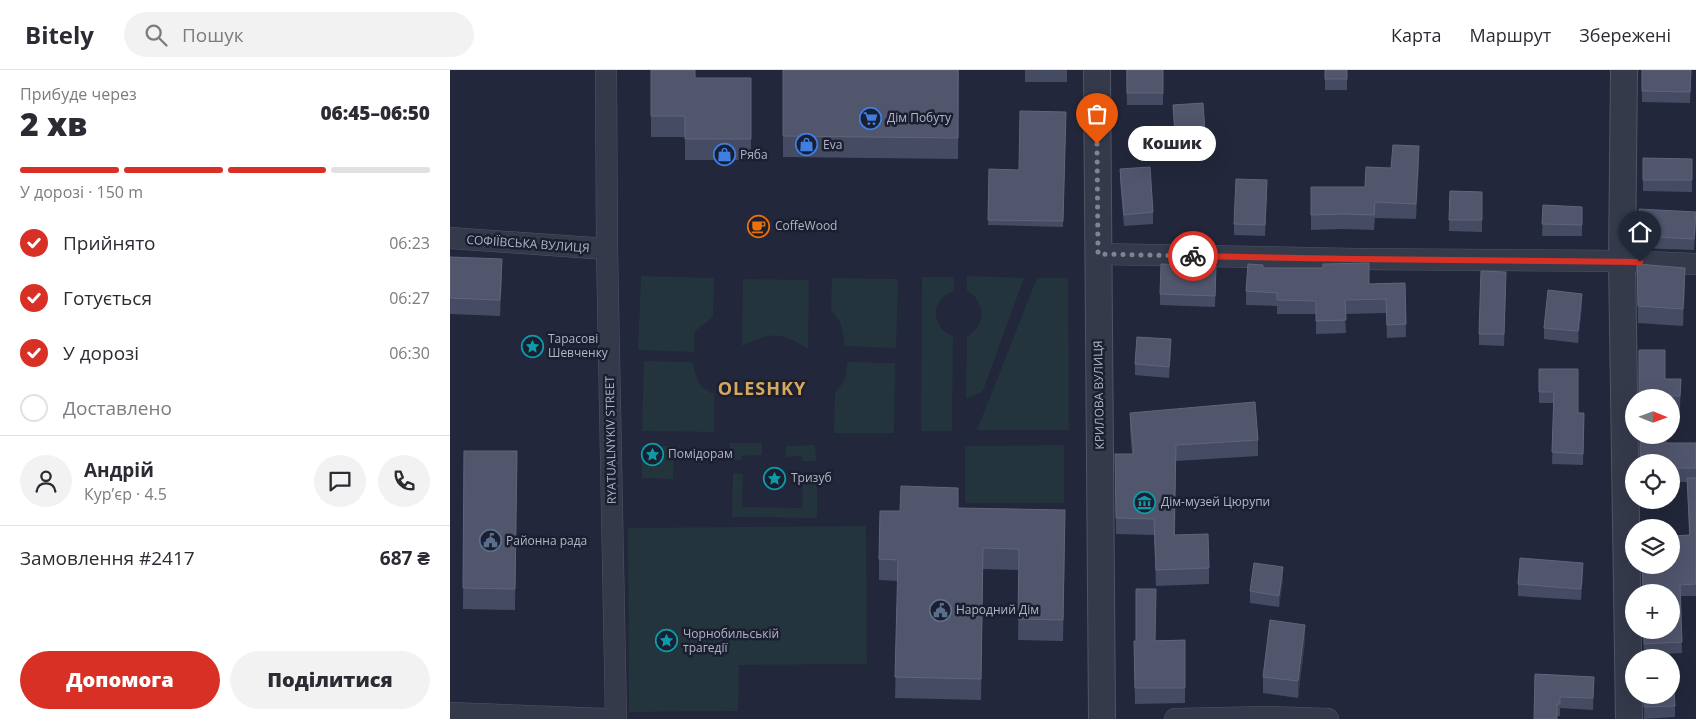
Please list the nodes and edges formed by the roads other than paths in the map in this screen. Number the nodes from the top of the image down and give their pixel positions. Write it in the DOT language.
graph roads {
  1 [pos="606,70"];
  2 [pos="1097,70"];
  3 [pos="1624,70"];
  4 [pos="450,238"];
  5 [pos="607,249"];
  6 [pos="1098,254"];
  7 [pos="1622,261"];
  8 [pos="1696,264"];
  9 [pos="450,713"];
  10 [pos="604,719"];
  11 [pos="616,719"];
  12 [pos="1102,719"];
  13 [pos="1175,719"];
  14 [pos="1328,719"];
  15 [pos="1629,719"];
  1 -- 5 [label="street, RYATUALNYKIV STREET"];
  2 -- 6 [label="street, КРИЛОВА ВУЛИЦЯ"];
  3 -- 7 [label="street"];
  4 -- 5 [label="street, СОФІЇВСЬКА ВУЛИЦЯ"];
  5 -- 11 [label="street, RYATUALNYKIV STREET"];
  6 -- 7 [label="street"];
  6 -- 12 [label="street, КРИЛОВА ВУЛИЦЯ"];
  7 -- 8 [label="street"];
  7 -- 15 [label="street"];
  9 -- 10 [label="street"];
  13 -- 14 [label="street"];
}
